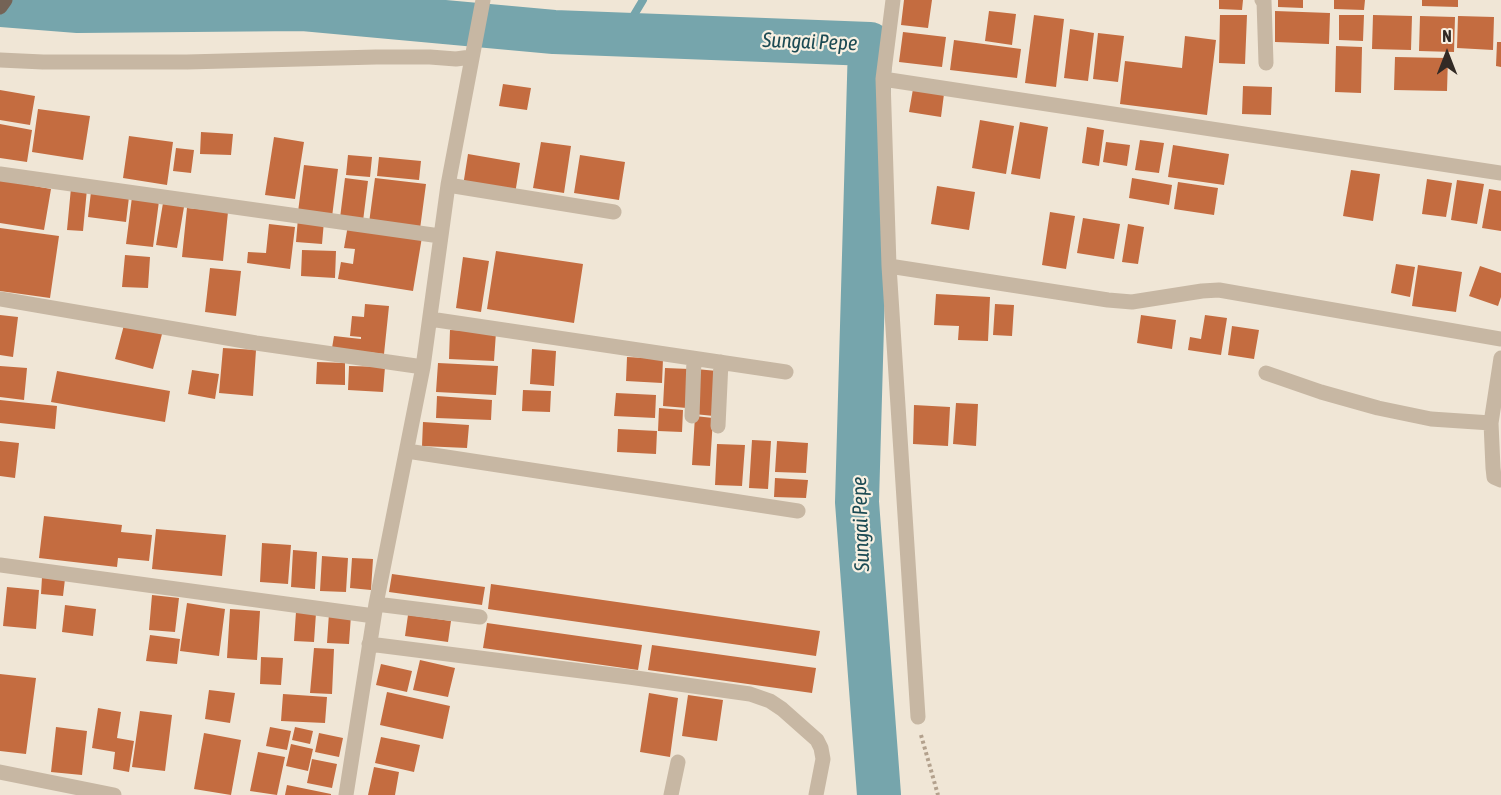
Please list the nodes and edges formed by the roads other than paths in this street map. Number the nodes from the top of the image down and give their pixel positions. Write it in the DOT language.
graph roads {
  1 [pos="483,0"];
  2 [pos="893,0"];
  3 [pos="1262,0"];
  4 [pos="473,50"];
  5 [pos="0,60"];
  6 [pos="1266,63"];
  7 [pos="884,79"];
  8 [pos="1501,173"];
  9 [pos="0,174"];
  10 [pos="448,185"];
  11 [pos="614,212"];
  12 [pos="440,236"];
  13 [pos="890,266"];
  14 [pos="0,299"];
  15 [pos="430,319"];
  16 [pos="1501,339"];
  17 [pos="694,359"];
  18 [pos="721,362"];
  19 [pos="1500,363"];
  20 [pos="423,367"];
  21 [pos="786,372"];
  22 [pos="1266,373"];
  23 [pos="692,416"];
  24 [pos="1491,423"];
  25 [pos="718,426"];
  26 [pos="407,451"];
  27 [pos="1501,480"];
  28 [pos="798,511"];
  29 [pos="0,565"];
  30 [pos="375,610"];
  31 [pos="480,617"];
  32 [pos="369,644"];
  33 [pos="918,717"];
  34 [pos="678,762"];
  35 [pos="0,772"];
  36 [pos="114,795"];
  37 [pos="346,795"];
  38 [pos="671,795"];
  39 [pos="816,795"];
  1 -- 4 [label="street"];
  2 -- 7 [label="street"];
  3 -- 6 [label="street"];
  4 -- 5 [label="street"];
  4 -- 10 [label="street"];
  7 -- 8 [label="street"];
  7 -- 13 [label="street"];
  9 -- 12 [label="street"];
  10 -- 11 [label="street"];
  10 -- 12 [label="street"];
  12 -- 15 [label="street"];
  13 -- 16 [label="street"];
  13 -- 33 [label="street"];
  14 -- 20 [label="street"];
  15 -- 17 [label="street"];
  15 -- 20 [label="street"];
  17 -- 18 [label="street"];
  17 -- 23 [label="street"];
  18 -- 21 [label="street"];
  18 -- 25 [label="street"];
  19 -- 24 [label="street"];
  20 -- 26 [label="street"];
  22 -- 24 [label="street"];
  24 -- 27 [label="street"];
  26 -- 28 [label="street"];
  26 -- 30 [label="street"];
  29 -- 30 [label="street"];
  30 -- 31 [label="street"];
  30 -- 32 [label="street"];
  32 -- 37 [label="street"];
  32 -- 39 [label="street"];
  34 -- 38 [label="street"];
  35 -- 36 [label="street"];
}
